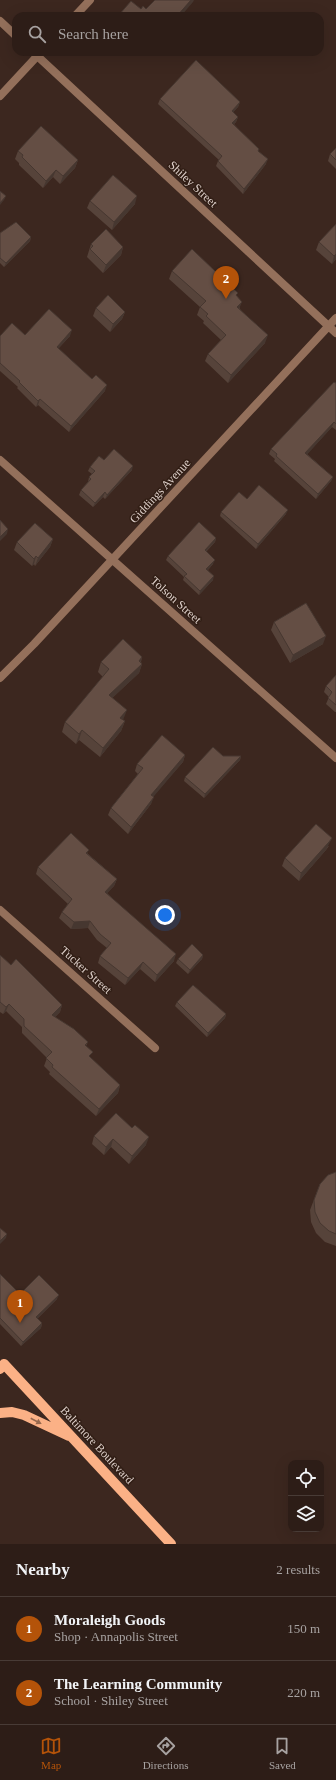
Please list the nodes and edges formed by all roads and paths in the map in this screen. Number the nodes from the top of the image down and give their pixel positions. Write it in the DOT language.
graph roads {
  1 [pos="90,0"];
  2 [pos="79,12"];
  3 [pos="0,21"];
  4 [pos="12,32"];
  5 [pos="34,56"];
  6 [pos="40,56"];
  7 [pos="0,96"];
  8 [pos="336,318"];
  9 [pos="329,326"];
  10 [pos="336,333"];
  11 [pos="0,460"];
  12 [pos="112,560"];
  13 [pos="0,678"];
  14 [pos="336,758"];
  15 [pos="0,910"];
  16 [pos="155,1048"];
  17 [pos="1,1364"];
  18 [pos="0,1413"];
  19 [pos="72,1438"];
  20 [pos="171,1544"];
  1 -- 2 [label="street"];
  3 -- 4 [label="street"];
  5 -- 7 [label="street"];
  6 -- 9 [label="street, Shiley Street"];
  8 -- 9 [label="street, Giddings Avenue"];
  9 -- 10 [label="street, Shiley Street"];
  9 -- 12 [label="street, Giddings Avenue"];
  11 -- 12 [label="street, Tolson Street"];
  12 -- 13 [label="street, Giddings Avenue"];
  12 -- 14 [label="street, Tolson Street"];
  15 -- 16 [label="street, Tucker Street"];
  17 -- 19 [label="main road, Baltimore Boulevard"];
  18 -- 19 [label="main road, one-way"];
  19 -- 20 [label="main road, Baltimore Boulevard"];
}
